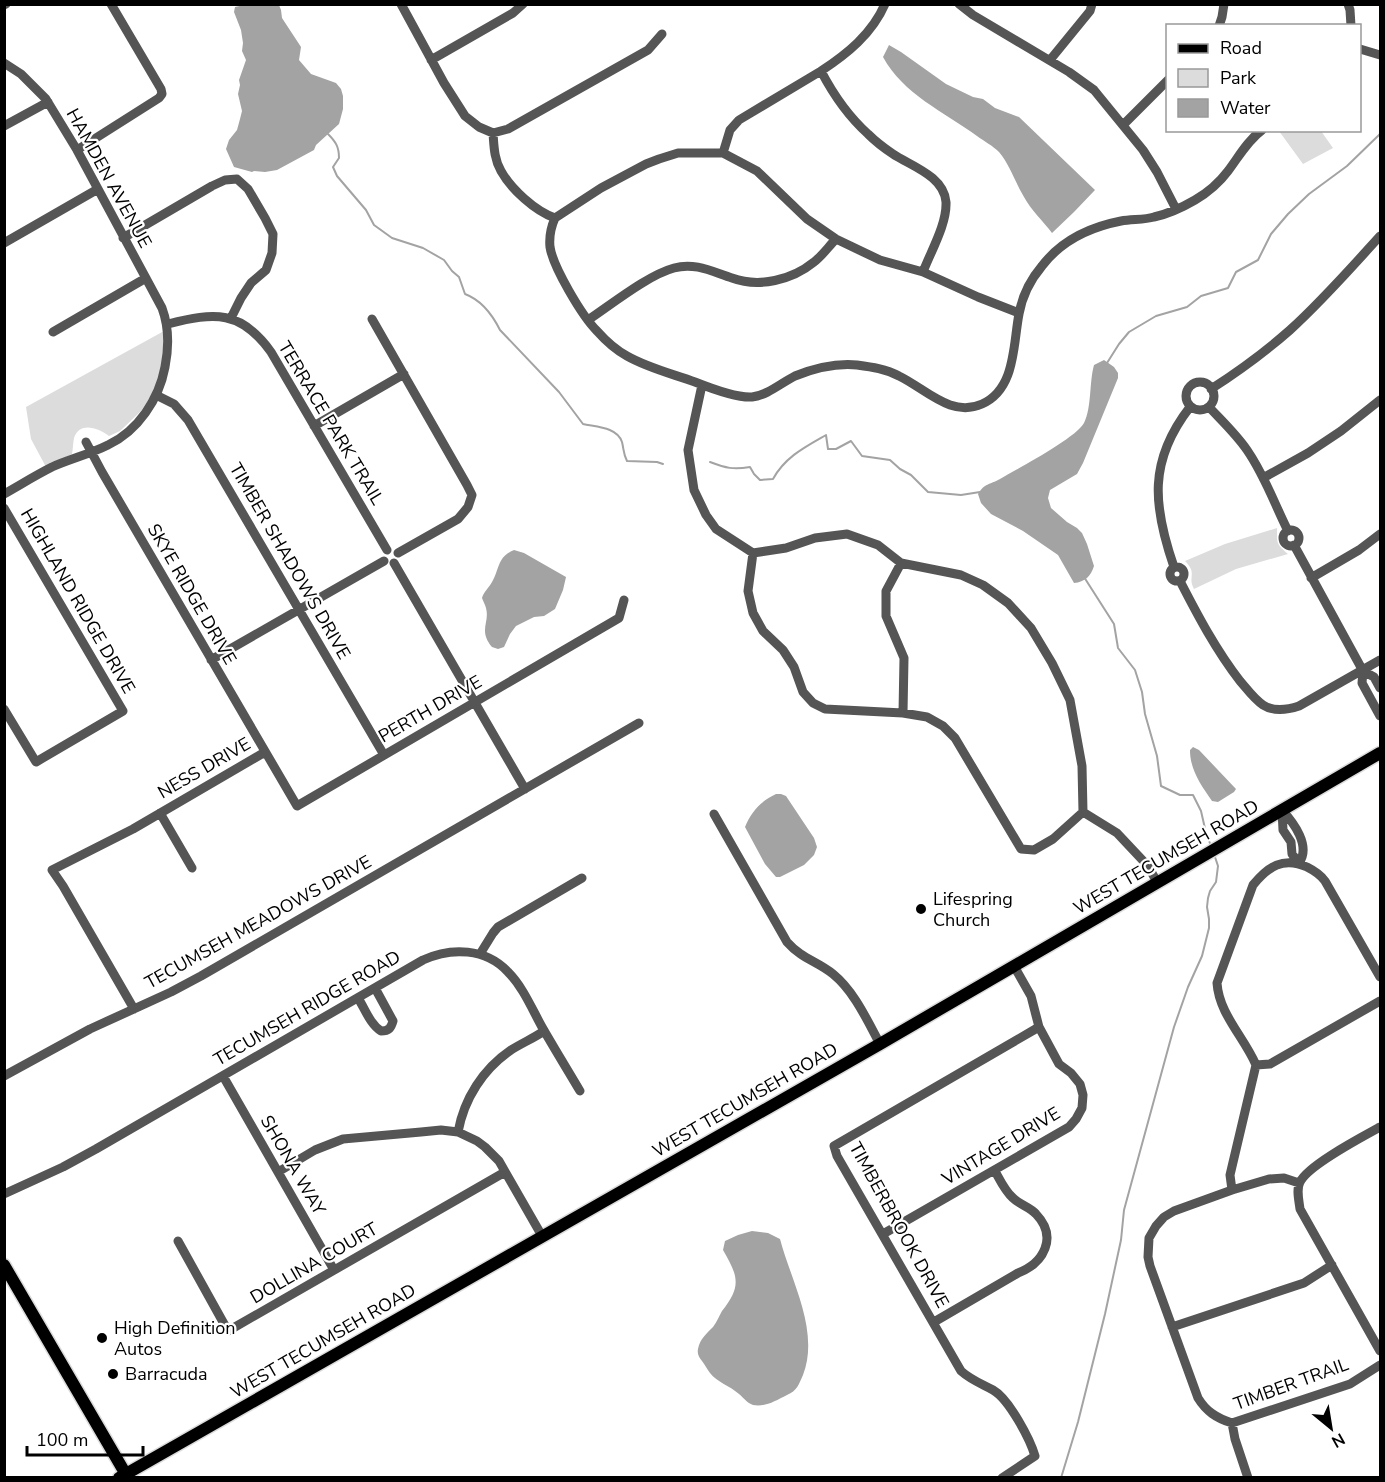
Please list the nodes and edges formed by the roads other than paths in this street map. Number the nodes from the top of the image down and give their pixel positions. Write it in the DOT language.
graph roads {
  1 [pos="111,4"];
  2 [pos="401,4"];
  3 [pos="523,4"];
  4 [pos="885,4"];
  5 [pos="958,4"];
  6 [pos="1092,4"];
  7 [pos="1224,4"];
  8 [pos="1348,4"];
  9 [pos="1220,24"];
  10 [pos="1351,24"];
  11 [pos="662,34"];
  12 [pos="1361,50"];
  13 [pos="1379,54"];
  14 [pos="431,60"];
  15 [pos="1050,60"];
  16 [pos="4,63"];
  17 [pos="821,71"];
  18 [pos="1166,81"];
  19 [pos="48,102"];
  20 [pos="1123,125"];
  21 [pos="4,126"];
  22 [pos="1260,132"];
  23 [pos="493,133"];
  24 [pos="76,150"];
  25 [pos="723,153"];
  26 [pos="98,189"];
  27 [pos="1176,209"];
  28 [pos="555,218"];
  29 [pos="1380,236"];
  30 [pos="123,238"];
  31 [pos="836,239"];
  32 [pos="4,243"];
  33 [pos="923,272"];
  34 [pos="146,278"];
  35 [pos="1019,313"];
  36 [pos="231,318"];
  37 [pos="372,319"];
  38 [pos="588,320"];
  39 [pos="168,324"];
  40 [pos="53,332"];
  41 [pos="404,374"];
  42 [pos="702,385"];
  43 [pos="1212,389"];
  44 [pos="156,395"];
  45 [pos="1380,400"];
  46 [pos="1209,406"];
  47 [pos="1190,407"];
  48 [pos="314,426"];
  49 [pos="86,441"];
  50 [pos="91,452"];
  51 [pos="1263,478"];
  52 [pos="4,494"];
  53 [pos="4,508"];
  54 [pos="1380,534"];
  55 [pos="387,550"];
  56 [pos="398,553"];
  57 [pos="753,553"];
  58 [pos="384,561"];
  59 [pos="394,563"];
  60 [pos="901,563"];
  61 [pos="1311,578"];
  62 [pos="624,600"];
  63 [pos="299,610"];
  64 [pos="212,660"];
  65 [pos="1380,660"];
  66 [pos="1363,670"];
  67 [pos="1380,688"];
  68 [pos="474,702"];
  69 [pos="4,709"];
  70 [pos="903,713"];
  71 [pos="1380,716"];
  72 [pos="639,723"];
  73 [pos="266,752"];
  74 [pos="1380,753"];
  75 [pos="384,755"];
  76 [pos="525,789"];
  77 [pos="1282,810"];
  78 [pos="1083,812"];
  79 [pos="160,813"];
  80 [pos="714,814"];
  81 [pos="1299,863"];
  82 [pos="192,868"];
  83 [pos="582,878"];
  84 [pos="1157,882"];
  85 [pos="480,954"];
  86 [pos="1014,966"];
  87 [pos="1380,977"];
  88 [pos="375,988"];
  89 [pos="358,998"];
  90 [pos="1380,1001"];
  91 [pos="134,1008"];
  92 [pos="1039,1027"];
  93 [pos="544,1031"];
  94 [pos="880,1044"];
  95 [pos="1256,1065"];
  96 [pos="4,1076"];
  97 [pos="223,1076"];
  98 [pos="580,1091"];
  99 [pos="1380,1127"];
  100 [pos="458,1132"];
  101 [pos="995,1171"];
  102 [pos="278,1172"];
  103 [pos="506,1172"];
  104 [pos="1299,1183"];
  105 [pos="1232,1190"];
  106 [pos="4,1194"];
  107 [pos="883,1234"];
  108 [pos="542,1236"];
  109 [pos="178,1241"];
  110 [pos="4,1265"];
  111 [pos="1332,1265"];
  112 [pos="334,1270"];
  113 [pos="934,1322"];
  114 [pos="1172,1327"];
  115 [pos="1380,1351"];
  116 [pos="1380,1365"];
  117 [pos="1232,1423"];
  118 [pos="124,1476"];
  119 [pos="1002,1478"];
  120 [pos="1248,1478"];
  1 -- 24 [label="street"];
  2 -- 14 [label="street"];
  3 -- 14 [label="street"];
  4 -- 17 [label="street"];
  5 -- 15 [label="street"];
  6 -- 15 [label="street"];
  7 -- 9 [label="street"];
  8 -- 10 [label="street"];
  11 -- 23 [label="street"];
  12 -- 13 [label="street"];
  14 -- 23 [label="street"];
  15 -- 20 [label="street"];
  16 -- 19 [label="street, HAMDEN AVENUE"];
  17 -- 25 [label="street"];
  17 -- 33 [label="street"];
  18 -- 20 [label="street"];
  19 -- 21 [label="street"];
  19 -- 24 [label="street, HAMDEN AVENUE"];
  20 -- 27 [label="street"];
  22 -- 27 [label="street"];
  23 -- 28 [label="street"];
  24 -- 26 [label="street, HAMDEN AVENUE"];
  25 -- 28 [label="street"];
  25 -- 31 [label="street"];
  26 -- 30 [label="street, HAMDEN AVENUE"];
  26 -- 32 [label="street"];
  27 -- 35 [label="street"];
  28 -- 38 [label="street"];
  29 -- 43 [label="street"];
  30 -- 34 [label="street, HAMDEN AVENUE"];
  30 -- 36 [label="street"];
  31 -- 33 [label="street"];
  31 -- 38 [label="street"];
  33 -- 35 [label="street"];
  34 -- 39 [label="street, HAMDEN AVENUE"];
  34 -- 40 [label="street"];
  35 -- 42 [label="street"];
  36 -- 39 [label="street, TERRACE PARK TRAIL"];
  36 -- 48 [label="street, TERRACE PARK TRAIL"];
  37 -- 41 [label="street"];
  38 -- 42 [label="street"];
  39 -- 44 [label="street"];
  41 -- 48 [label="street"];
  41 -- 56 [label="street"];
  42 -- 57 [label="street"];
  43 -- 46 [label="street"];
  43 -- 47 [label="street"];
  44 -- 50 [label="street"];
  44 -- 63 [label="street, TIMBER SHADOWS DRIVE"];
  45 -- 51 [label="street"];
  46 -- 47 [label="street"];
  46 -- 51 [label="street"];
  47 -- 66 [label="street"];
  48 -- 55 [label="street, TERRACE PARK TRAIL"];
  49 -- 50 [label="street, SKYE RIDGE DRIVE"];
  50 -- 52 [label="street"];
  50 -- 64 [label="street, SKYE RIDGE DRIVE"];
  51 -- 61 [label="street"];
  53 -- 69 [label="street, HIGHLAND RIDGE DRIVE"];
  54 -- 61 [label="street"];
  55 -- 56 [label="street"];
  55 -- 58 [label="street"];
  56 -- 59 [label="street"];
  57 -- 60 [label="street"];
  57 -- 70 [label="street"];
  58 -- 59 [label="street"];
  58 -- 63 [label="street"];
  59 -- 68 [label="street"];
  60 -- 70 [label="street"];
  60 -- 78 [label="street"];
  61 -- 66 [label="street"];
  62 -- 68 [label="street, PERTH DRIVE"];
  63 -- 64 [label="street"];
  63 -- 75 [label="street, TIMBER SHADOWS DRIVE"];
  64 -- 73 [label="street, SKYE RIDGE DRIVE"];
  65 -- 66 [label="street"];
  66 -- 67 [label="street"];
  66 -- 71 [label="street"];
  68 -- 75 [label="street, PERTH DRIVE"];
  68 -- 76 [label="street"];
  70 -- 78 [label="street"];
  72 -- 76 [label="street, TECUMSEH MEADOWS DRIVE"];
  73 -- 75 [label="street, PERTH DRIVE"];
  73 -- 79 [label="street, NESS DRIVE"];
  74 -- 77 [label="main road, WEST TECUMSEH ROAD"];
  76 -- 91 [label="street, TECUMSEH MEADOWS DRIVE"];
  77 -- 81 [label="street"];
  77 -- 84 [label="main road, WEST TECUMSEH ROAD"];
  78 -- 84 [label="street"];
  79 -- 82 [label="street"];
  79 -- 91 [label="street, NESS DRIVE"];
  80 -- 94 [label="street"];
  81 -- 87 [label="street"];
  81 -- 95 [label="street"];
  83 -- 85 [label="street"];
  84 -- 86 [label="main road, WEST TECUMSEH ROAD"];
  85 -- 88 [label="street, TECUMSEH RIDGE ROAD"];
  85 -- 93 [label="street, TECUMSEH RIDGE ROAD"];
  86 -- 92 [label="street, VINTAGE DRIVE"];
  86 -- 94 [label="main road, WEST TECUMSEH ROAD"];
  88 -- 89 [label="street, TECUMSEH RIDGE ROAD"];
  88 -- 89 [label="street"];
  89 -- 97 [label="street, TECUMSEH RIDGE ROAD"];
  90 -- 95 [label="street"];
  91 -- 96 [label="street, TECUMSEH MEADOWS DRIVE"];
  92 -- 101 [label="street, VINTAGE DRIVE"];
  92 -- 107 [label="street, TIMBERBROOK DRIVE"];
  93 -- 98 [label="street, TECUMSEH RIDGE ROAD"];
  93 -- 100 [label="street"];
  94 -- 108 [label="main road, WEST TECUMSEH ROAD"];
  95 -- 105 [label="street"];
  97 -- 102 [label="street, SHONA WAY"];
  97 -- 106 [label="street, TECUMSEH RIDGE ROAD"];
  99 -- 104 [label="street"];
  100 -- 102 [label="street"];
  100 -- 103 [label="street"];
  101 -- 107 [label="street, VINTAGE DRIVE"];
  101 -- 113 [label="street"];
  102 -- 112 [label="street, SHONA WAY"];
  103 -- 108 [label="street"];
  103 -- 112 [label="street, DOLLINA COURT"];
  104 -- 105 [label="street"];
  104 -- 111 [label="street"];
  105 -- 114 [label="street"];
  107 -- 113 [label="street, TIMBERBROOK DRIVE"];
  108 -- 118 [label="main road, WEST TECUMSEH ROAD"];
  109 -- 112 [label="street, DOLLINA COURT"];
  110 -- 118 [label="main road"];
  111 -- 114 [label="street"];
  111 -- 115 [label="street"];
  113 -- 119 [label="street, TIMBERBROOK DRIVE"];
  114 -- 117 [label="street"];
  116 -- 117 [label="street, TIMBER TRAIL"];
  117 -- 120 [label="street, TIMBER TRAIL"];
}
